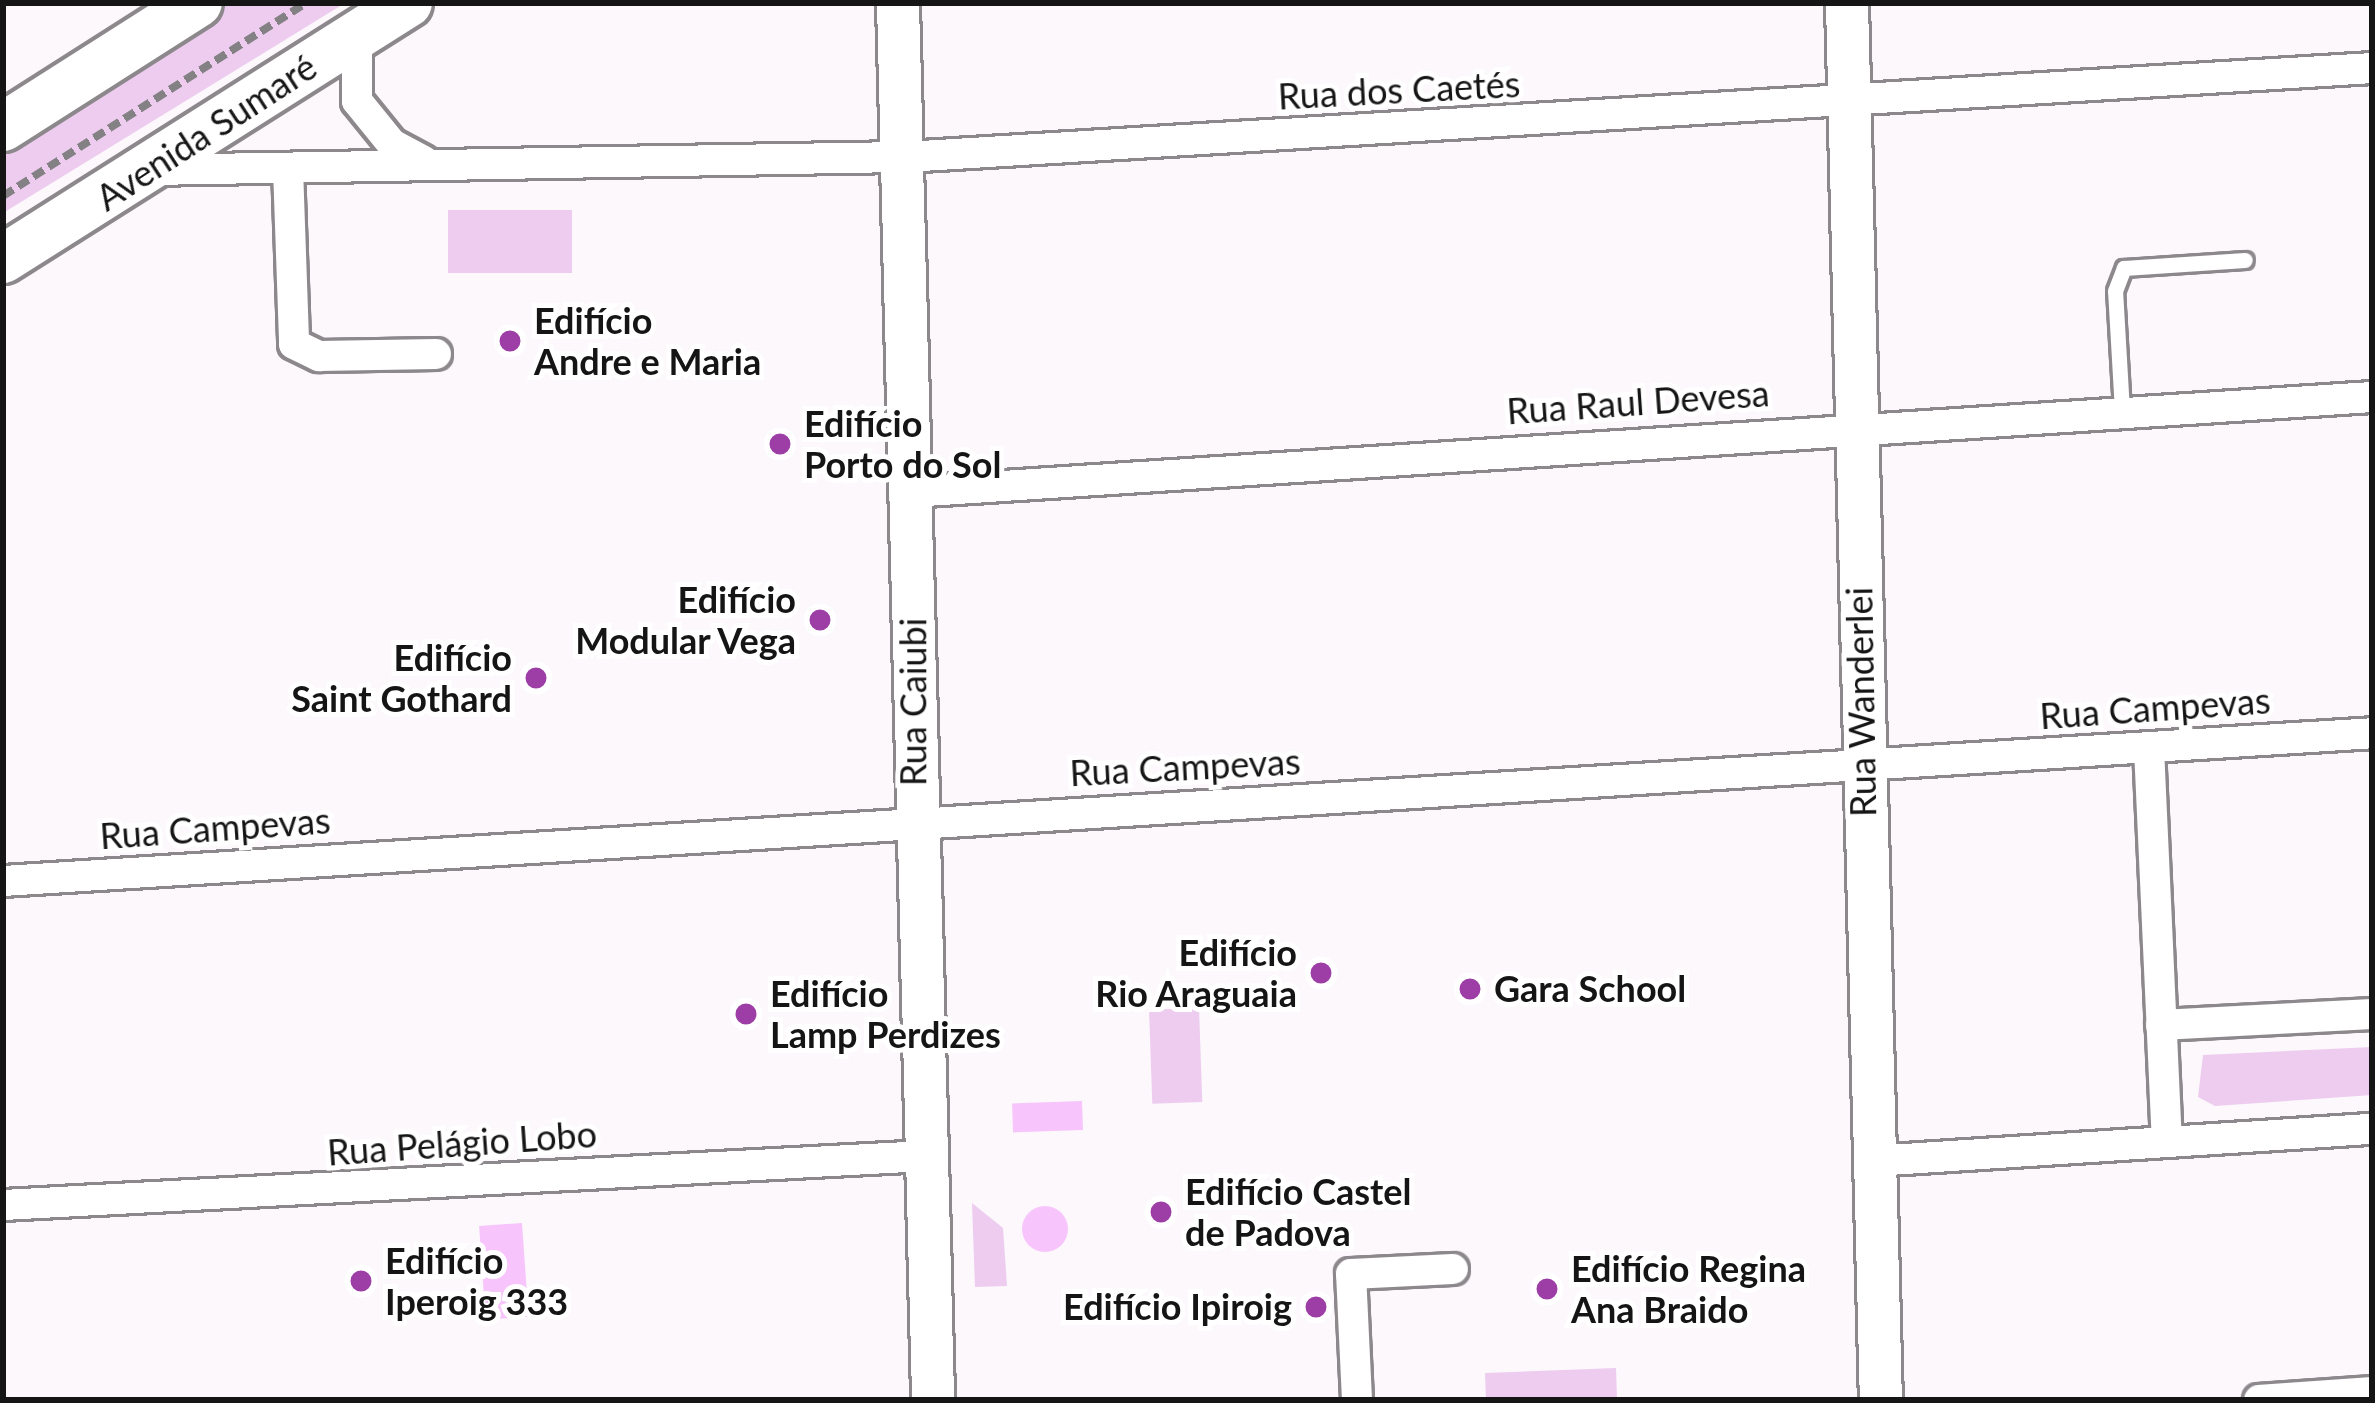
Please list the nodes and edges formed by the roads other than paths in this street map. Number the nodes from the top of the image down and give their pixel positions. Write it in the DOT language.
graph roads {
  1 [pos="198,3"];
  2 [pos="408,3"];
  3 [pos="898,3"];
  4 [pos="1847,3"];
  5 [pos="357,34"];
  6 [pos="2372,68"];
  7 [pos="1850,100"];
  8 [pos="3,127"];
  9 [pos="905,158"];
  10 [pos="429,164"];
  11 [pos="288,168"];
  12 [pos="149,170"];
  13 [pos="3,259"];
  14 [pos="2245,260"];
  15 [pos="436,354"];
  16 [pos="2372,397"];
  17 [pos="2122,411"];
  18 [pos="1855,426"];
  19 [pos="910,492"];
  20 [pos="2372,733"];
  21 [pos="2149,748"];
  22 [pos="1862,765"];
  23 [pos="914,822"];
  24 [pos="3,881"];
  25 [pos="2372,1013"];
  26 [pos="2162,1025"];
  27 [pos="2372,1129"];
  28 [pos="2167,1142"];
  29 [pos="925,1156"];
  30 [pos="1874,1161"];
  31 [pos="3,1204"];
  32 [pos="1453,1269"];
  33 [pos="2372,1392"];
  34 [pos="933,1400"];
  35 [pos="1357,1400"];
  36 [pos="1881,1400"];
  37 [pos="2260,1400"];
  1 -- 8 [label="main road"];
  2 -- 5 [label="main road, Avenida Sumaré"];
  3 -- 9 [label="main road, Rua Caiubi"];
  4 -- 7 [label="main road, Rua Wanderlei"];
  5 -- 10 [label="street"];
  5 -- 12 [label="main road, Avenida Sumaré"];
  6 -- 7 [label="street, Rua dos Caetés"];
  7 -- 9 [label="street, Rua dos Caetés"];
  7 -- 18 [label="main road, Rua Wanderlei"];
  9 -- 10 [label="street, Rua dos Caetés"];
  9 -- 19 [label="main road, Rua Caiubi"];
  10 -- 11 [label="street, Rua dos Caetés"];
  11 -- 12 [label="street, Rua dos Caetés"];
  11 -- 15 [label="street"];
  12 -- 13 [label="main road, Avenida Sumaré"];
  14 -- 17 [label="lane"];
  16 -- 17 [label="street, Rua Raul Devesa"];
  17 -- 18 [label="street, Rua Raul Devesa"];
  18 -- 19 [label="street, Rua Raul Devesa"];
  18 -- 22 [label="main road, Rua Wanderlei"];
  19 -- 23 [label="main road, Rua Caiubi"];
  20 -- 21 [label="street, Rua Campevas"];
  21 -- 22 [label="street, Rua Campevas"];
  21 -- 26 [label="street"];
  22 -- 23 [label="street, Rua Campevas"];
  22 -- 30 [label="main road, Rua Wanderlei"];
  23 -- 24 [label="street, Rua Campevas"];
  23 -- 29 [label="main road, Rua Caiubi"];
  25 -- 26 [label="street"];
  26 -- 28 [label="street"];
  27 -- 28 [label="street"];
  28 -- 30 [label="street"];
  29 -- 31 [label="street, Rua Pelágio Lobo"];
  29 -- 34 [label="main road, Rua Caiubi"];
  30 -- 36 [label="main road, Rua Wanderlei"];
  32 -- 35 [label="street"];
  33 -- 37 [label="street"];
}
